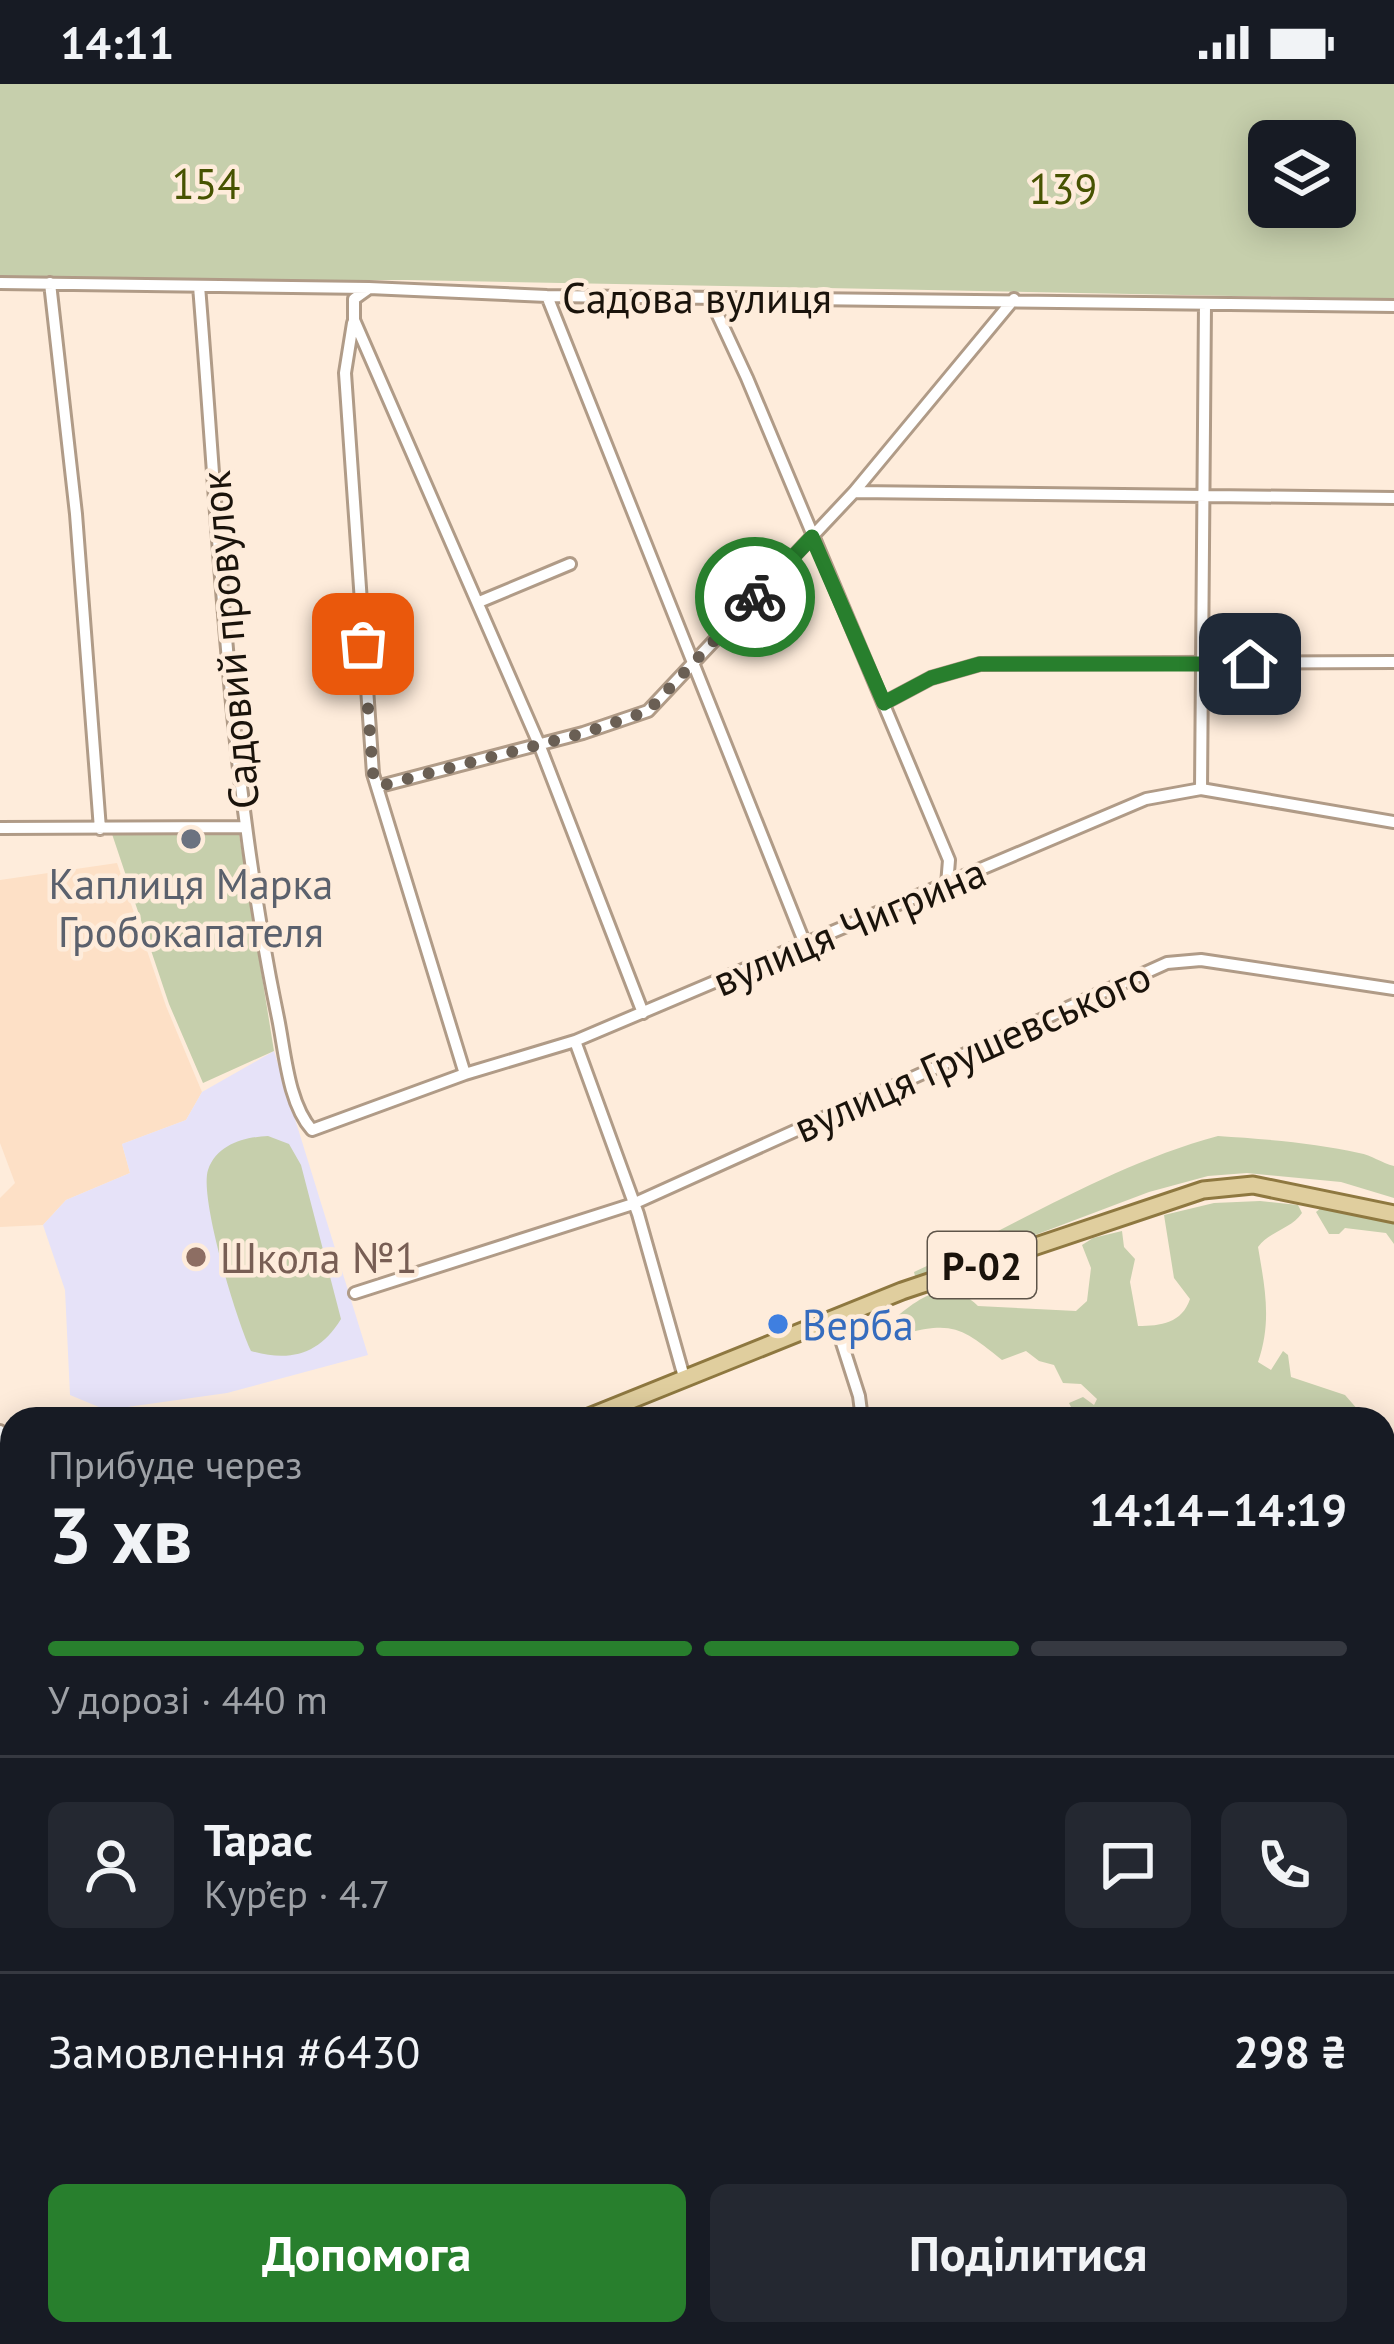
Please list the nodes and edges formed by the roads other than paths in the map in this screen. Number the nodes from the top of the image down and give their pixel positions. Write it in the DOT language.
graph roads {
  1 [pos="0,283"];
  2 [pos="50,283"];
  3 [pos="199,286"];
  4 [pos="369,288"];
  5 [pos="548,296"];
  6 [pos="709,296"];
  7 [pos="1014,299"];
  8 [pos="1205,304"];
  9 [pos="1394,306"];
  10 [pos="354,320"];
  11 [pos="854,491"];
  12 [pos="1204,498"];
  13 [pos="1394,498"];
  14 [pos="812,537"];
  15 [pos="570,564"];
  16 [pos="479,602"];
  17 [pos="694,662"];
  18 [pos="1394,662"];
  19 [pos="1202,665"];
  20 [pos="884,703"];
  21 [pos="539,744"];
  22 [pos="380,786"];
  23 [pos="1201,789"];
  24 [pos="1394,822"];
  25 [pos="244,827"];
  26 [pos="0,828"];
  27 [pos="100,829"];
  28 [pos="947,885"];
  29 [pos="805,944"];
  30 [pos="1394,989"];
  31 [pos="643,1013"];
  32 [pos="574,1041"];
  33 [pos="465,1073"];
  34 [pos="312,1130"];
  35 [pos="633,1204"];
  36 [pos="1394,1214"];
  37 [pos="355,1293"];
  38 [pos="834,1318"];
  39 [pos="685,1378"];
  40 [pos="614,1407"];
  41 [pos="860,1407"];
  1 -- 2 [label="street, Садова вулиця"];
  2 -- 3 [label="street, Садова вулиця"];
  2 -- 27 [label="street"];
  3 -- 4 [label="street, Садова вулиця"];
  3 -- 25 [label="street, Садовий провулок"];
  4 -- 5 [label="street, Садова вулиця"];
  4 -- 10 [label="street"];
  5 -- 6 [label="street, Садова вулиця"];
  5 -- 17 [label="street"];
  6 -- 7 [label="street, Садова вулиця"];
  6 -- 14 [label="street"];
  7 -- 8 [label="street, Садова вулиця"];
  7 -- 11 [label="street"];
  8 -- 9 [label="street, Садова вулиця"];
  8 -- 12 [label="street"];
  10 -- 16 [label="street"];
  10 -- 22 [label="street"];
  11 -- 12 [label="street"];
  11 -- 14 [label="street"];
  12 -- 13 [label="street"];
  12 -- 19 [label="street"];
  14 -- 17 [label="street"];
  14 -- 20 [label="street"];
  15 -- 16 [label="street"];
  16 -- 21 [label="street"];
  17 -- 21 [label="street"];
  17 -- 29 [label="street"];
  18 -- 19 [label="street"];
  19 -- 20 [label="street"];
  19 -- 23 [label="street"];
  20 -- 28 [label="street"];
  21 -- 22 [label="street"];
  21 -- 31 [label="street"];
  22 -- 33 [label="street"];
  23 -- 24 [label="street, вулиця Чигрина"];
  23 -- 28 [label="street, вулиця Чигрина"];
  25 -- 27 [label="street"];
  25 -- 34 [label="street, Садовий провулок"];
  26 -- 27 [label="street"];
  28 -- 29 [label="street, вулиця Чигрина"];
  29 -- 31 [label="street, вулиця Чигрина"];
  30 -- 35 [label="street, вулиця Грушевського"];
  31 -- 32 [label="street, вулиця Чигрина"];
  32 -- 33 [label="street, вулиця Чигрина"];
  32 -- 35 [label="street"];
  33 -- 34 [label="street, вулиця Чигрина"];
  35 -- 37 [label="street, вулиця Грушевського"];
  35 -- 39 [label="street"];
  36 -- 38 [label="main road, Р-02"];
  38 -- 39 [label="main road, Р-02"];
  38 -- 41 [label="street"];
  39 -- 40 [label="main road, Р-02"];
}
